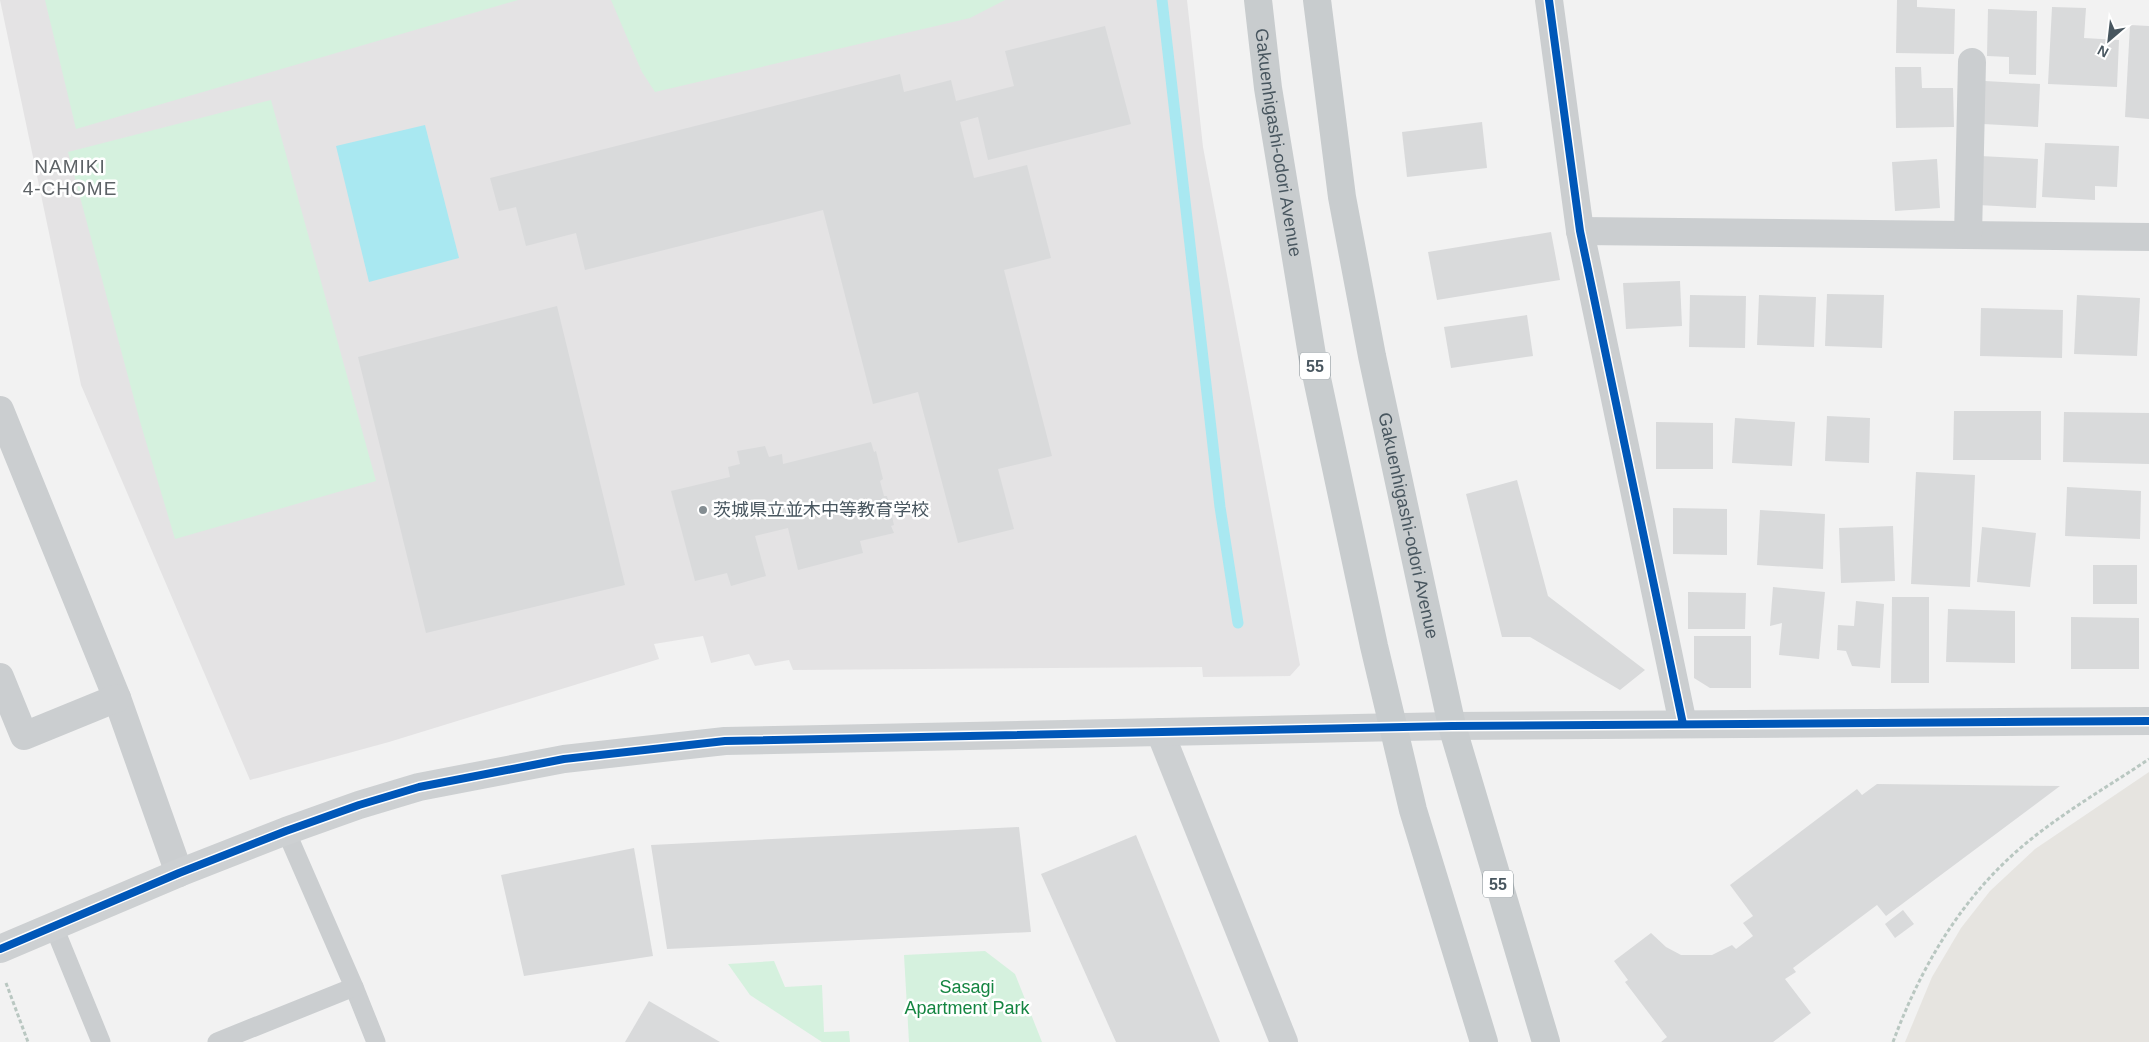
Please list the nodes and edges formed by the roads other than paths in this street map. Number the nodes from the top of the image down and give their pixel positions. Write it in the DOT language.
graph roads {
  1 [pos="1258,0"];
  2 [pos="1316,0"];
  3 [pos="1548,0"];
  4 [pos="1972,62"];
  5 [pos="1580,231"];
  6 [pos="1968,235"];
  7 [pos="2149,237"];
  8 [pos="0,410"];
  9 [pos="0,677"];
  10 [pos="118,698"];
  11 [pos="2149,721"];
  12 [pos="1683,724"];
  13 [pos="1452,726"];
  14 [pos="1392,728"];
  15 [pos="1160,732"];
  16 [pos="286,831"];
  17 [pos="179,873"];
  18 [pos="54,927"];
  19 [pos="2,961"];
  20 [pos="354,987"];
  21 [pos="101,1042"];
  22 [pos="216,1042"];
  23 [pos="376,1042"];
  24 [pos="1284,1042"];
  25 [pos="1484,1042"];
  26 [pos="1546,1042"];
  1 -- 14 [label="main road, Gakuenhigashi-odori Avenue / 55"];
  2 -- 13 [label="main road, Gakuenhigashi-odori Avenue / 55"];
  3 -- 5 [label="street"];
  4 -- 6 [label="street"];
  5 -- 6 [label="street"];
  5 -- 12 [label="street"];
  6 -- 7 [label="street"];
  8 -- 10 [label="street"];
  9 -- 10 [label="street"];
  10 -- 17 [label="street"];
  11 -- 12 [label="street"];
  12 -- 13 [label="street"];
  13 -- 14 [label="street"];
  13 -- 26 [label="main road, Gakuenhigashi-odori Avenue / 55"];
  14 -- 15 [label="street"];
  14 -- 25 [label="main road, Gakuenhigashi-odori Avenue / 55"];
  15 -- 16 [label="street"];
  15 -- 24 [label="street"];
  16 -- 17 [label="street"];
  16 -- 20 [label="lane"];
  17 -- 18 [label="street"];
  18 -- 19 [label="street"];
  18 -- 21 [label="lane"];
  20 -- 22 [label="lane"];
  20 -- 23 [label="lane"];
}
